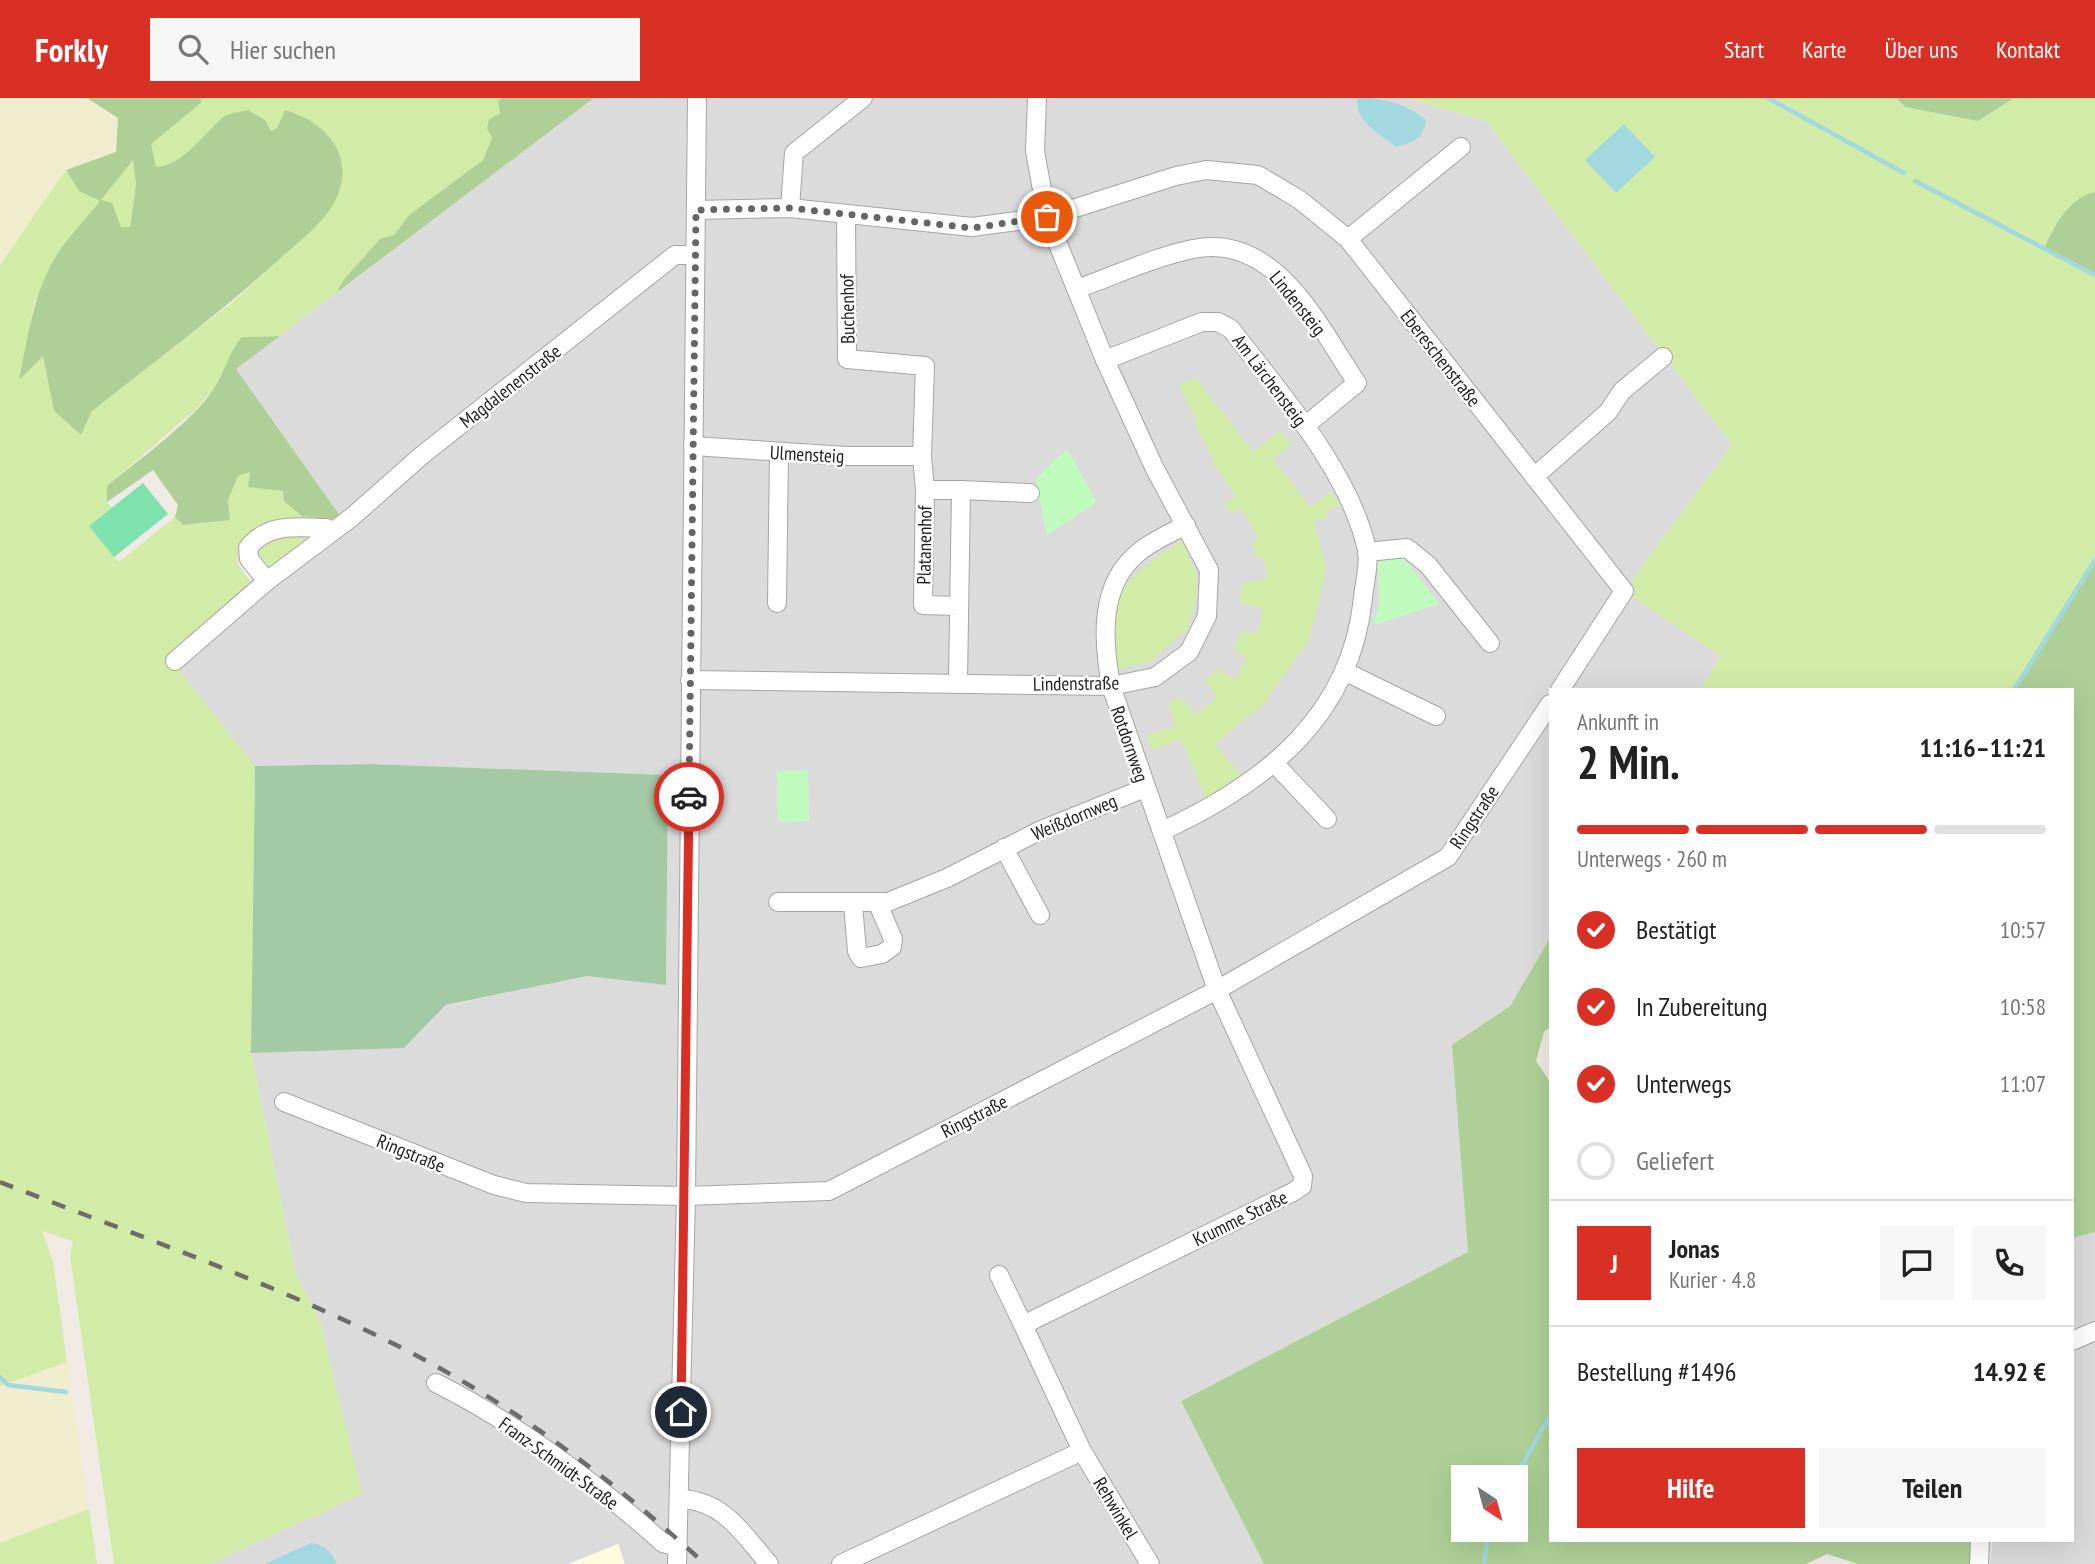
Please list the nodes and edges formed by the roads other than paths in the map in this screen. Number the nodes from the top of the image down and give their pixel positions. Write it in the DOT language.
graph roads {
  1 [pos="697,98"];
  2 [pos="863,98"];
  3 [pos="1037,98"];
  4 [pos="1461,147"];
  5 [pos="790,208"];
  6 [pos="696,210"];
  7 [pos="846,215"];
  8 [pos="1047,217"];
  9 [pos="1348,239"];
  10 [pos="695,255"];
  11 [pos="1076,289"];
  12 [pos="1663,357"];
  13 [pos="1105,360"];
  14 [pos="1306,426"];
  15 [pos="693,446"];
  16 [pos="779,453"];
  17 [pos="922,456"];
  18 [pos="1534,477"];
  19 [pos="925,490"];
  20 [pos="961,490"];
  21 [pos="1030,493"];
  22 [pos="1186,524"];
  23 [pos="331,531"];
  24 [pos="1367,552"];
  25 [pos="267,581"];
  26 [pos="777,603"];
  27 [pos="959,606"];
  28 [pos="1490,643"];
  29 [pos="175,661"];
  30 [pos="1346,671"];
  31 [pos="690,680"];
  32 [pos="958,682"];
  33 [pos="1111,686"];
  34 [pos="1561,688"];
  35 [pos="1549,706"];
  36 [pos="1436,716"];
  37 [pos="1275,763"];
  38 [pos="1145,788"];
  39 [pos="1327,819"];
  40 [pos="1162,831"];
  41 [pos="1004,848"];
  42 [pos="778,902"];
  43 [pos="878,904"];
  44 [pos="853,905"];
  45 [pos="1040,915"];
  46 [pos="1217,990"];
  47 [pos="284,1102"];
  48 [pos="686,1196"];
  49 [pos="999,1275"];
  50 [pos="1023,1325"];
  51 [pos="2095,1331"];
  52 [pos="2074,1340"];
  53 [pos="436,1383"];
  54 [pos="1082,1451"];
  55 [pos="681,1499"];
  56 [pos="1980,1542"];
  57 [pos="678,1555"];
  58 [pos="875,1558"];
  59 [pos="769,1564"];
  60 [pos="841,1564"];
  61 [pos="1150,1564"];
  62 [pos="1979,1564"];
  1 -- 6 [label="street, Franz-Schmidt-Straße"];
  2 -- 5 [label="street"];
  3 -- 8 [label="street, Lindenstraße"];
  4 -- 9 [label="street"];
  5 -- 6 [label="street, Ebereschenstraße"];
  5 -- 7 [label="street, Ebereschenstraße"];
  6 -- 10 [label="street, Franz-Schmidt-Straße"];
  7 -- 8 [label="street, Ebereschenstraße"];
  7 -- 17 [label="street, Buchenhof"];
  8 -- 9 [label="street, Ebereschenstraße"];
  8 -- 11 [label="street, Lindenstraße"];
  9 -- 18 [label="street, Ebereschenstraße"];
  10 -- 15 [label="street, Franz-Schmidt-Straße"];
  10 -- 23 [label="street, Magdalenenstraße"];
  11 -- 13 [label="street, Lindenstraße"];
  11 -- 14 [label="street, Lindensteig"];
  12 -- 18 [label="street"];
  13 -- 14 [label="street, Am Lärchensteig"];
  13 -- 22 [label="street, Lindenstraße"];
  14 -- 24 [label="street, Am Lärchensteig"];
  15 -- 16 [label="street, Ulmensteig"];
  15 -- 31 [label="street, Franz-Schmidt-Straße"];
  16 -- 17 [label="street, Ulmensteig"];
  16 -- 26 [label="street"];
  17 -- 19 [label="street, Platanenhof"];
  18 -- 34 [label="street, Ebereschenstraße"];
  19 -- 20 [label="street, Platanenhof"];
  19 -- 27 [label="street, Platanenhof"];
  20 -- 21 [label="street, Platanenhof"];
  20 -- 27 [label="street, Platanenhof"];
  22 -- 33 [label="street, Rotdornweg"];
  22 -- 33 [label="street, Lindenstraße"];
  23 -- 25 [label="street, Magdalenenstraße"];
  23 -- 25 [label="street"];
  24 -- 28 [label="street"];
  24 -- 30 [label="street, Am Lärchensteig"];
  25 -- 29 [label="street, Magdalenenstraße"];
  27 -- 32 [label="street, Platanenhof"];
  30 -- 36 [label="street"];
  30 -- 37 [label="street, Am Lärchensteig"];
  31 -- 32 [label="street, Lindenstraße"];
  31 -- 48 [label="street, Franz-Schmidt-Straße"];
  32 -- 33 [label="street, Lindenstraße"];
  33 -- 38 [label="street, Rotdornweg"];
  35 -- 46 [label="street, Ringstraße"];
  37 -- 39 [label="street"];
  37 -- 40 [label="street, Am Lärchensteig"];
  38 -- 40 [label="street, Rotdornweg"];
  38 -- 41 [label="street, Weißdornweg"];
  40 -- 46 [label="street, Rotdornweg"];
  41 -- 43 [label="street, Weißdornweg"];
  41 -- 45 [label="street"];
  42 -- 44 [label="street, Weißdornweg"];
  43 -- 44 [label="street, Weißdornweg"];
  43 -- 44 [label="street"];
  46 -- 48 [label="street, Ringstraße"];
  46 -- 50 [label="street, Krumme Straße"];
  47 -- 48 [label="street, Ringstraße"];
  48 -- 55 [label="street, Franz-Schmidt-Straße"];
  49 -- 50 [label="street"];
  50 -- 54 [label="street"];
  51 -- 52 [label="street"];
  53 -- 57 [label="street, Franz-Schmidt-Straße"];
  54 -- 58 [label="street"];
  54 -- 61 [label="street, Rehwinkel"];
  55 -- 57 [label="street, Franz-Schmidt-Straße"];
  55 -- 59 [label="street"];
  56 -- 62 [label="street"];
  58 -- 60 [label="street"];
}
